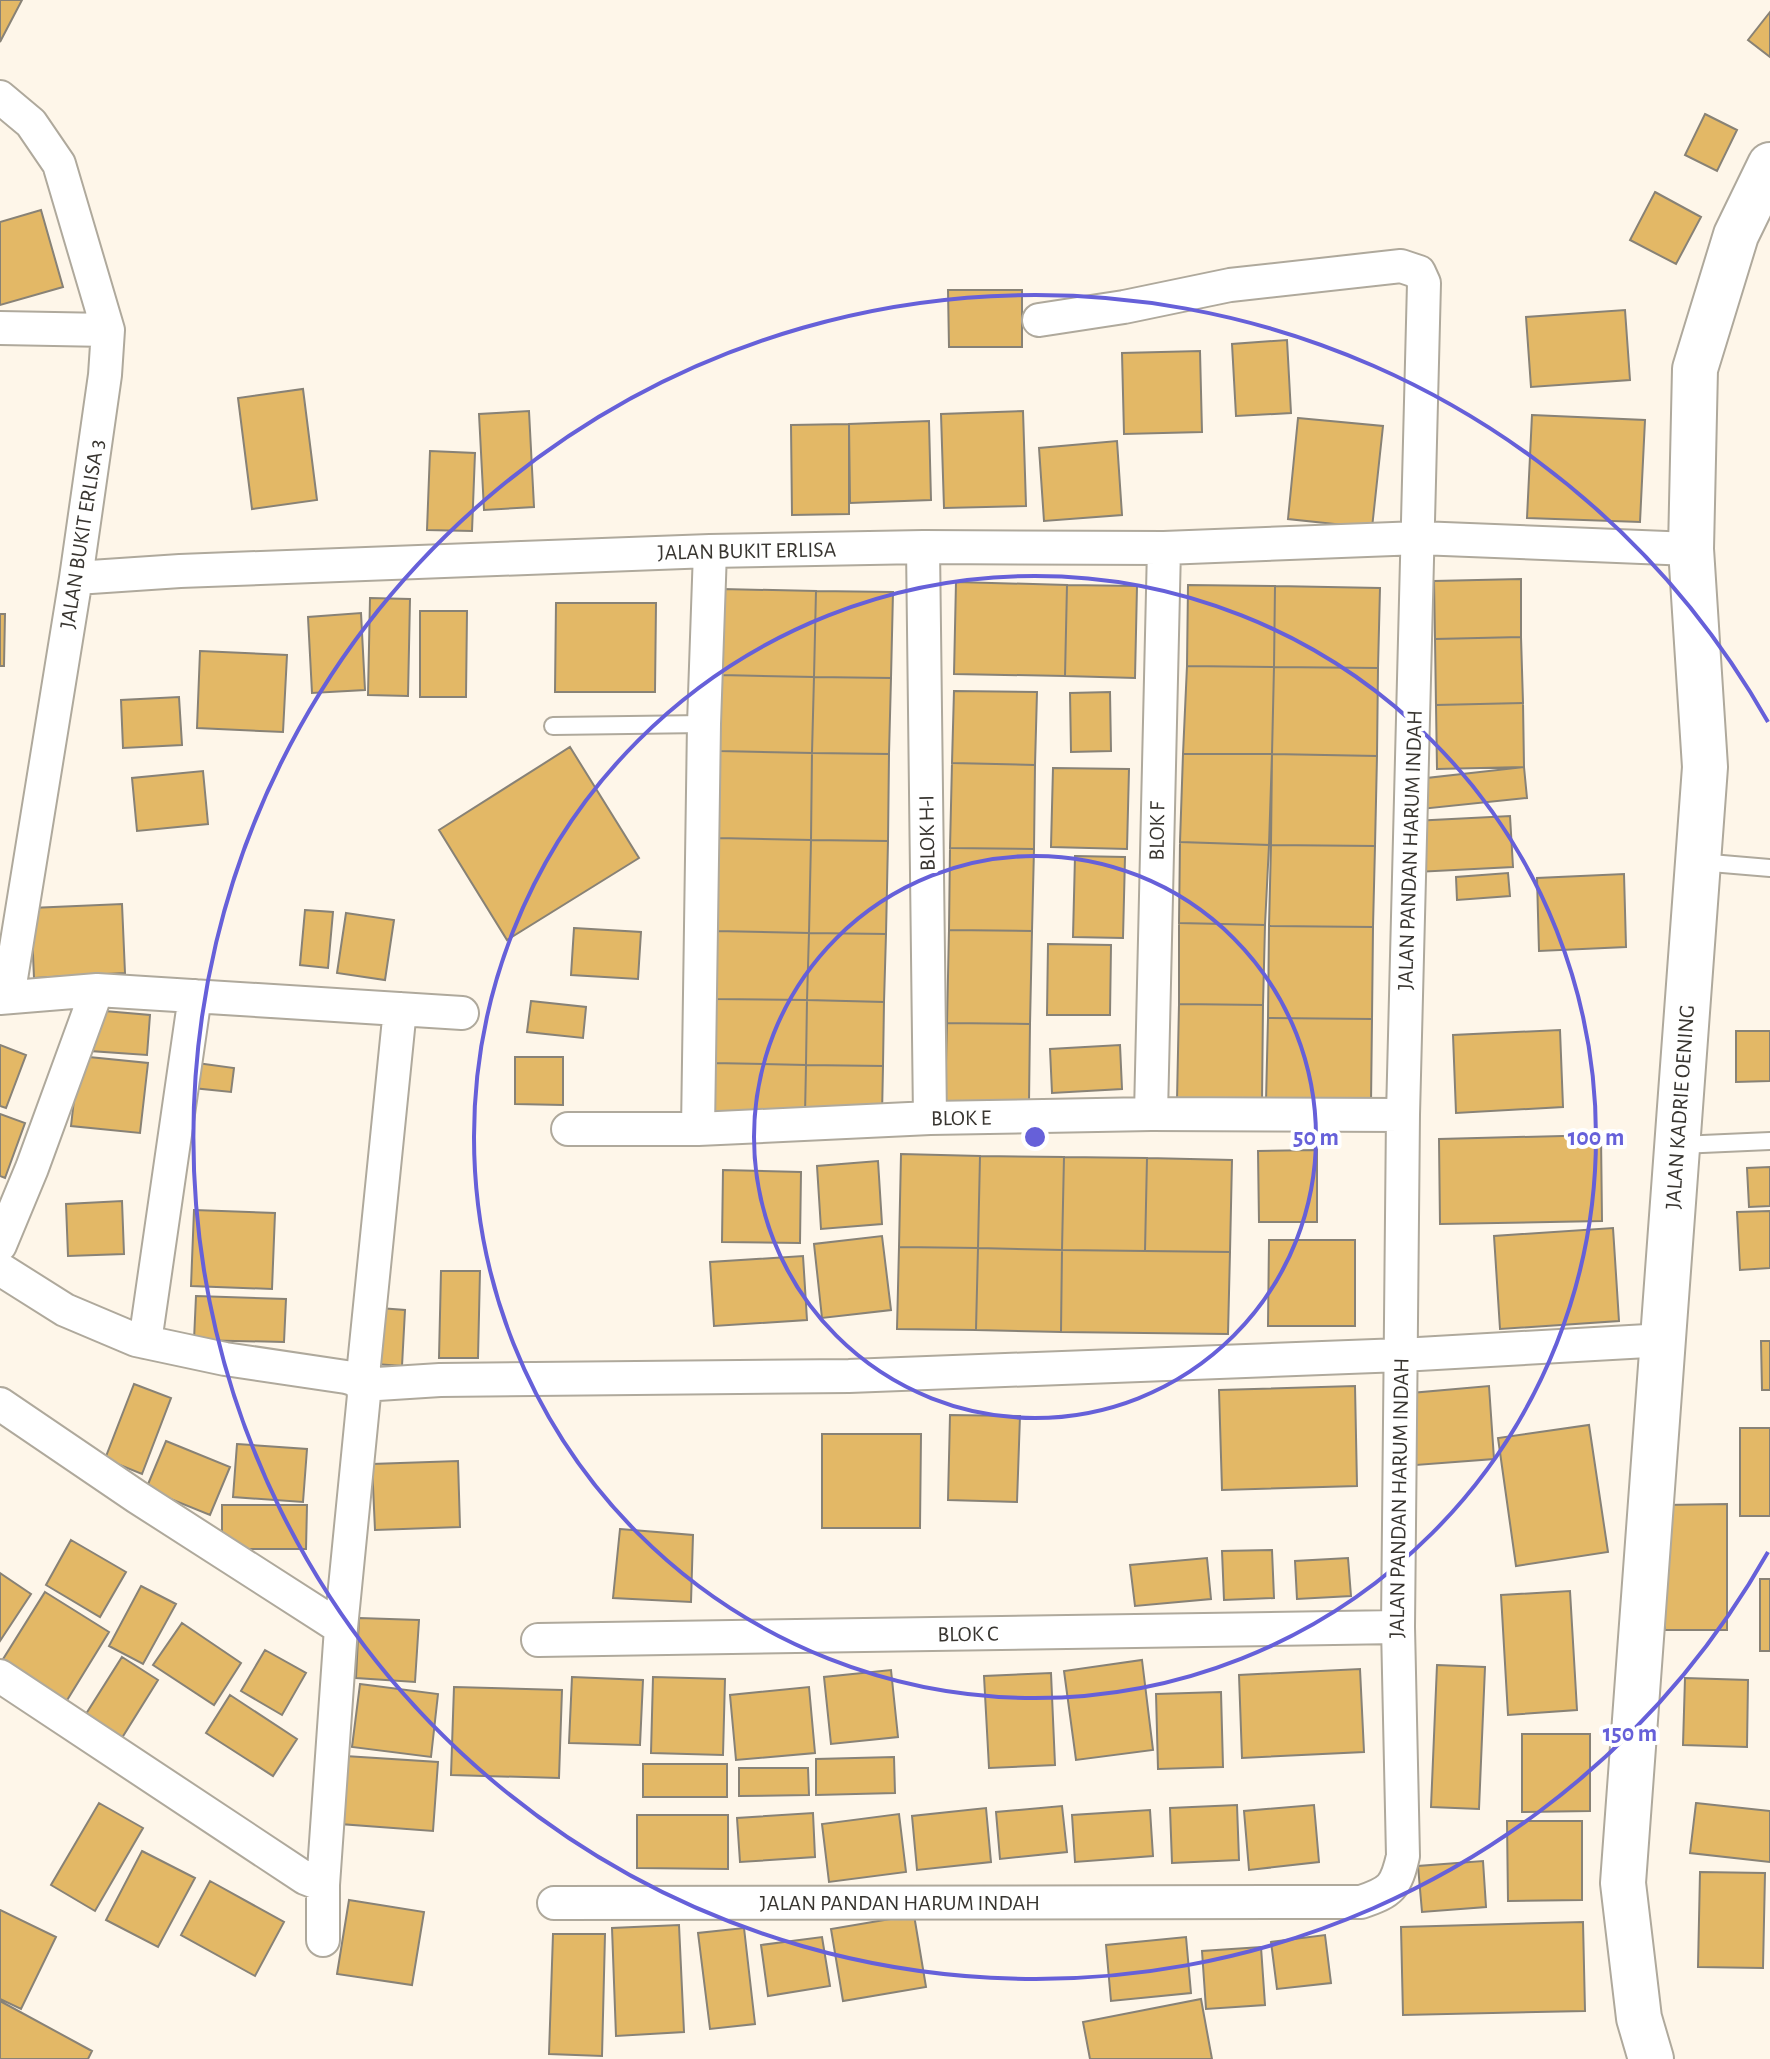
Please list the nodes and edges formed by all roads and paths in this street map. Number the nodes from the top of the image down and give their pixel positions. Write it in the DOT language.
graph roads {
  1 [pos="0,97"];
  2 [pos="1770,165"];
  3 [pos="1039,320"];
  4 [pos="0,328"];
  5 [pos="108,330"];
  6 [pos="1419,538"];
  7 [pos="923,547"];
  8 [pos="1164,548"];
  9 [pos="1691,549"];
  10 [pos="710,551"];
  11 [pos="76,578"];
  12 [pos="704,724"];
  13 [pos="553,726"];
  14 [pos="1698,862"];
  15 [pos="1770,868"];
  16 [pos="97,990"];
  17 [pos="195,996"];
  18 [pos="4,997"];
  19 [pos="400,1009"];
  20 [pos="462,1013"];
  21 [pos="1151,1114"];
  22 [pos="1403,1115"];
  23 [pos="930,1118"];
  24 [pos="568,1129"];
  25 [pos="698,1129"];
  26 [pos="1770,1141"];
  27 [pos="1677,1145"];
  28 [pos="0,1245"];
  29 [pos="0,1269"];
  30 [pos="1665,1340"];
  31 [pos="145,1342"];
  32 [pos="1401,1355"];
  33 [pos="362,1385"];
  34 [pos="0,1404"];
  35 [pos="1398,1627"];
  36 [pos="341,1628"];
  37 [pos="538,1640"];
  38 [pos="0,1676"];
  39 [pos="323,1885"];
  40 [pos="554,1903"];
  41 [pos="323,1940"];
  42 [pos="1651,2059"];
  1 -- 5 [label="street, JALAN BUKIT ERLISA 3"];
  2 -- 9 [label="main road, JALAN KADRIE OENING"];
  3 -- 6 [label="street, JALAN PANDAN HARUM INDAH"];
  4 -- 5 [label="street"];
  5 -- 11 [label="street, JALAN BUKIT ERLISA 3"];
  6 -- 8 [label="street, JALAN BUKIT ERLISA"];
  6 -- 9 [label="street"];
  6 -- 22 [label="street, JALAN PANDAN HARUM INDAH"];
  7 -- 8 [label="street, JALAN BUKIT ERLISA"];
  7 -- 10 [label="street, JALAN BUKIT ERLISA"];
  7 -- 23 [label="street, BLOK H-I"];
  8 -- 21 [label="street, BLOK F"];
  9 -- 14 [label="main road, JALAN KADRIE OENING"];
  10 -- 11 [label="street, JALAN BUKIT ERLISA"];
  10 -- 12 [label="street"];
  11 -- 18 [label="street, JALAN BUKIT ERLISA 3"];
  12 -- 13 [label="lane"];
  12 -- 25 [label="street"];
  14 -- 15 [label="lane"];
  14 -- 27 [label="main road, JALAN KADRIE OENING"];
  16 -- 17 [label="street"];
  16 -- 18 [label="street"];
  16 -- 28 [label="street"];
  17 -- 19 [label="street"];
  17 -- 31 [label="street"];
  19 -- 20 [label="street"];
  19 -- 33 [label="street"];
  21 -- 22 [label="street, BLOK E"];
  21 -- 23 [label="street, BLOK E"];
  22 -- 32 [label="street, JALAN PANDAN HARUM INDAH"];
  23 -- 25 [label="street, BLOK E"];
  24 -- 25 [label="street, BLOK E"];
  26 -- 27 [label="lane"];
  27 -- 30 [label="main road, JALAN KADRIE OENING"];
  29 -- 31 [label="street"];
  30 -- 32 [label="street"];
  30 -- 42 [label="main road, JALAN KADRIE OENING"];
  31 -- 33 [label="street"];
  32 -- 33 [label="street"];
  32 -- 35 [label="street, JALAN PANDAN HARUM INDAH"];
  33 -- 36 [label="street"];
  34 -- 36 [label="street"];
  35 -- 37 [label="street, BLOK C"];
  35 -- 40 [label="street, JALAN PANDAN HARUM INDAH"];
  36 -- 39 [label="street"];
  38 -- 39 [label="street"];
  39 -- 41 [label="street"];
}
